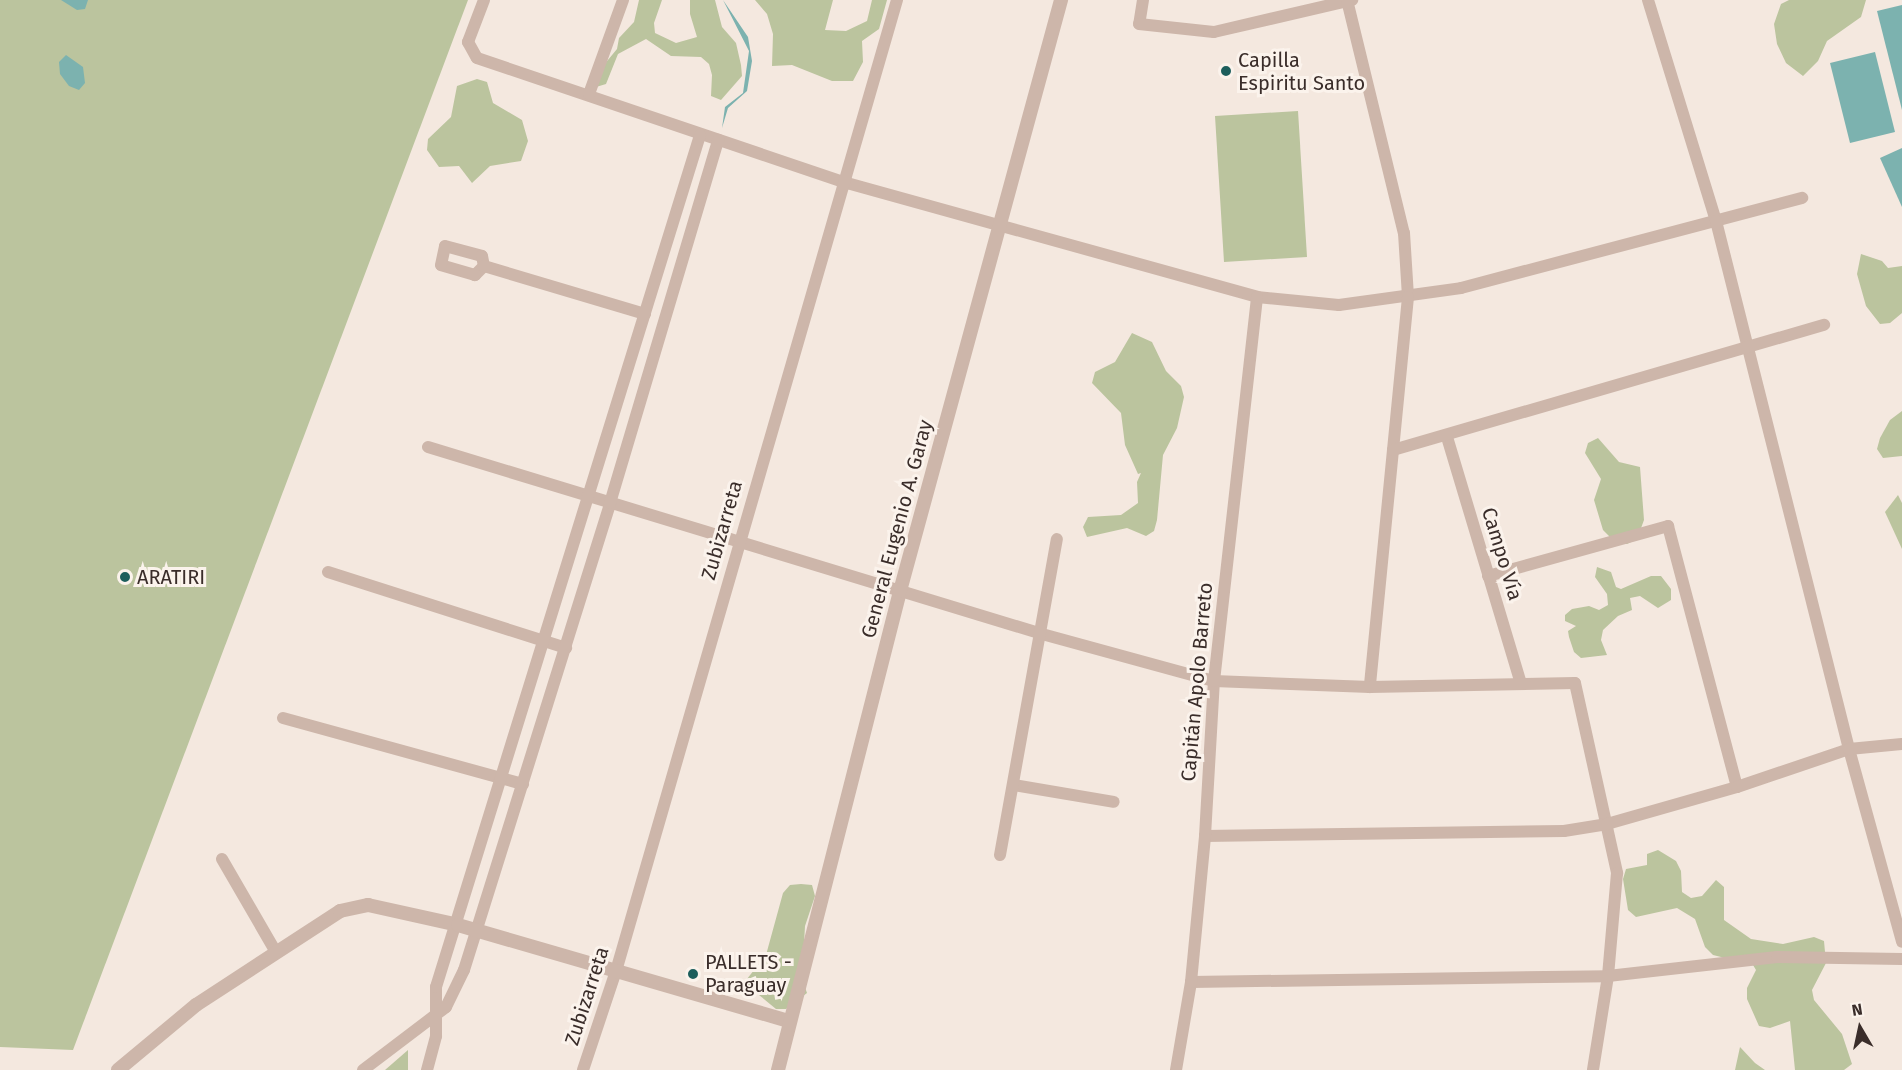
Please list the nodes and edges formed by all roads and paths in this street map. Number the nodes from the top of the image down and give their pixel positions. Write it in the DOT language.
graph roads {
  1 [pos="484,0"];
  2 [pos="623,0"];
  3 [pos="897,0"];
  4 [pos="1061,0"];
  5 [pos="1143,0"];
  6 [pos="1349,0"];
  7 [pos="1648,0"];
  8 [pos="589,94"];
  9 [pos="700,135"];
  10 [pos="718,140"];
  11 [pos="847,183"];
  12 [pos="1802,198"];
  13 [pos="1716,221"];
  14 [pos="999,226"];
  15 [pos="484,266"];
  16 [pos="1257,297"];
  17 [pos="1408,297"];
  18 [pos="645,314"];
  19 [pos="1824,325"];
  20 [pos="1748,348"];
  21 [pos="1447,437"];
  22 [pos="428,447"];
  23 [pos="1393,450"];
  24 [pos="589,497"];
  25 [pos="610,503"];
  26 [pos="1057,539"];
  27 [pos="739,540"];
  28 [pos="328,572"];
  29 [pos="1488,576"];
  30 [pos="900,591"];
  31 [pos="1042,634"];
  32 [pos="544,641"];
  33 [pos="566,648"];
  34 [pos="1214,681"];
  35 [pos="1521,683"];
  36 [pos="1370,687"];
  37 [pos="284,718"];
  38 [pos="1902,744"];
  39 [pos="1849,749"];
  40 [pos="503,777"];
  41 [pos="523,784"];
  42 [pos="1014,785"];
  43 [pos="1737,787"];
  44 [pos="1114,802"];
  45 [pos="1607,824"];
  46 [pos="1205,836"];
  47 [pos="1000,855"];
  48 [pos="222,859"];
  49 [pos="458,925"];
  50 [pos="478,931"];
  51 [pos="1902,942"];
  52 [pos="276,952"];
  53 [pos="1902,958"];
  54 [pos="616,971"];
  55 [pos="1608,976"];
  56 [pos="1191,982"];
  57 [pos="435,1017"];
  58 [pos="789,1021"];
  59 [pos="118,1070"];
  60 [pos="363,1070"];
  61 [pos="427,1070"];
  62 [pos="583,1070"];
  63 [pos="778,1070"];
  64 [pos="1176,1070"];
  65 [pos="1593,1070"];
  1 -- 8 [label="street"];
  2 -- 8 [label="street"];
  3 -- 11 [label="street, Zubizarreta"];
  4 -- 14 [label="street, General Eugenio A. Garay"];
  5 -- 6 [label="street"];
  6 -- 17 [label="street"];
  7 -- 13 [label="street"];
  8 -- 9 [label="street"];
  9 -- 10 [label="street"];
  9 -- 18 [label="street"];
  10 -- 11 [label="street"];
  10 -- 25 [label="street"];
  11 -- 14 [label="street"];
  11 -- 27 [label="street, Zubizarreta"];
  12 -- 13 [label="street"];
  13 -- 17 [label="street"];
  13 -- 20 [label="street"];
  14 -- 16 [label="street"];
  14 -- 30 [label="street, General Eugenio A. Garay"];
  15 -- 18 [label="street"];
  16 -- 17 [label="street"];
  16 -- 34 [label="street, Capitán Apolo Barreto"];
  17 -- 23 [label="street"];
  18 -- 24 [label="street"];
  19 -- 20 [label="street"];
  20 -- 21 [label="street"];
  20 -- 39 [label="street"];
  21 -- 23 [label="street"];
  21 -- 29 [label="street, Campo Vía"];
  22 -- 24 [label="street"];
  23 -- 36 [label="street"];
  24 -- 25 [label="street"];
  24 -- 32 [label="street"];
  25 -- 27 [label="street"];
  25 -- 33 [label="street"];
  26 -- 31 [label="street"];
  27 -- 30 [label="street"];
  27 -- 54 [label="street, Zubizarreta"];
  28 -- 32 [label="street"];
  29 -- 35 [label="street, Campo Vía"];
  29 -- 43 [label="street"];
  30 -- 31 [label="street"];
  30 -- 58 [label="street, General Eugenio A. Garay"];
  31 -- 34 [label="street"];
  31 -- 42 [label="street"];
  32 -- 33 [label="street"];
  32 -- 40 [label="street"];
  33 -- 41 [label="street"];
  34 -- 36 [label="street"];
  34 -- 46 [label="street, Capitán Apolo Barreto"];
  35 -- 36 [label="street"];
  35 -- 45 [label="street"];
  37 -- 40 [label="street"];
  38 -- 39 [label="street"];
  39 -- 43 [label="street"];
  39 -- 51 [label="street"];
  40 -- 41 [label="street"];
  40 -- 49 [label="street"];
  41 -- 50 [label="street"];
  42 -- 44 [label="street"];
  42 -- 47 [label="street"];
  43 -- 45 [label="street"];
  45 -- 46 [label="street"];
  45 -- 55 [label="street"];
  46 -- 56 [label="street, Capitán Apolo Barreto"];
  48 -- 52 [label="street"];
  49 -- 50 [label="street"];
  49 -- 52 [label="street"];
  49 -- 57 [label="street"];
  50 -- 54 [label="street"];
  50 -- 57 [label="street"];
  52 -- 59 [label="street"];
  53 -- 55 [label="street"];
  54 -- 58 [label="street"];
  54 -- 62 [label="street, Zubizarreta"];
  55 -- 56 [label="street"];
  55 -- 65 [label="street"];
  56 -- 64 [label="street, Capitán Apolo Barreto"];
  57 -- 60 [label="street"];
  57 -- 61 [label="street"];
  58 -- 63 [label="street, General Eugenio A. Garay"];
}
